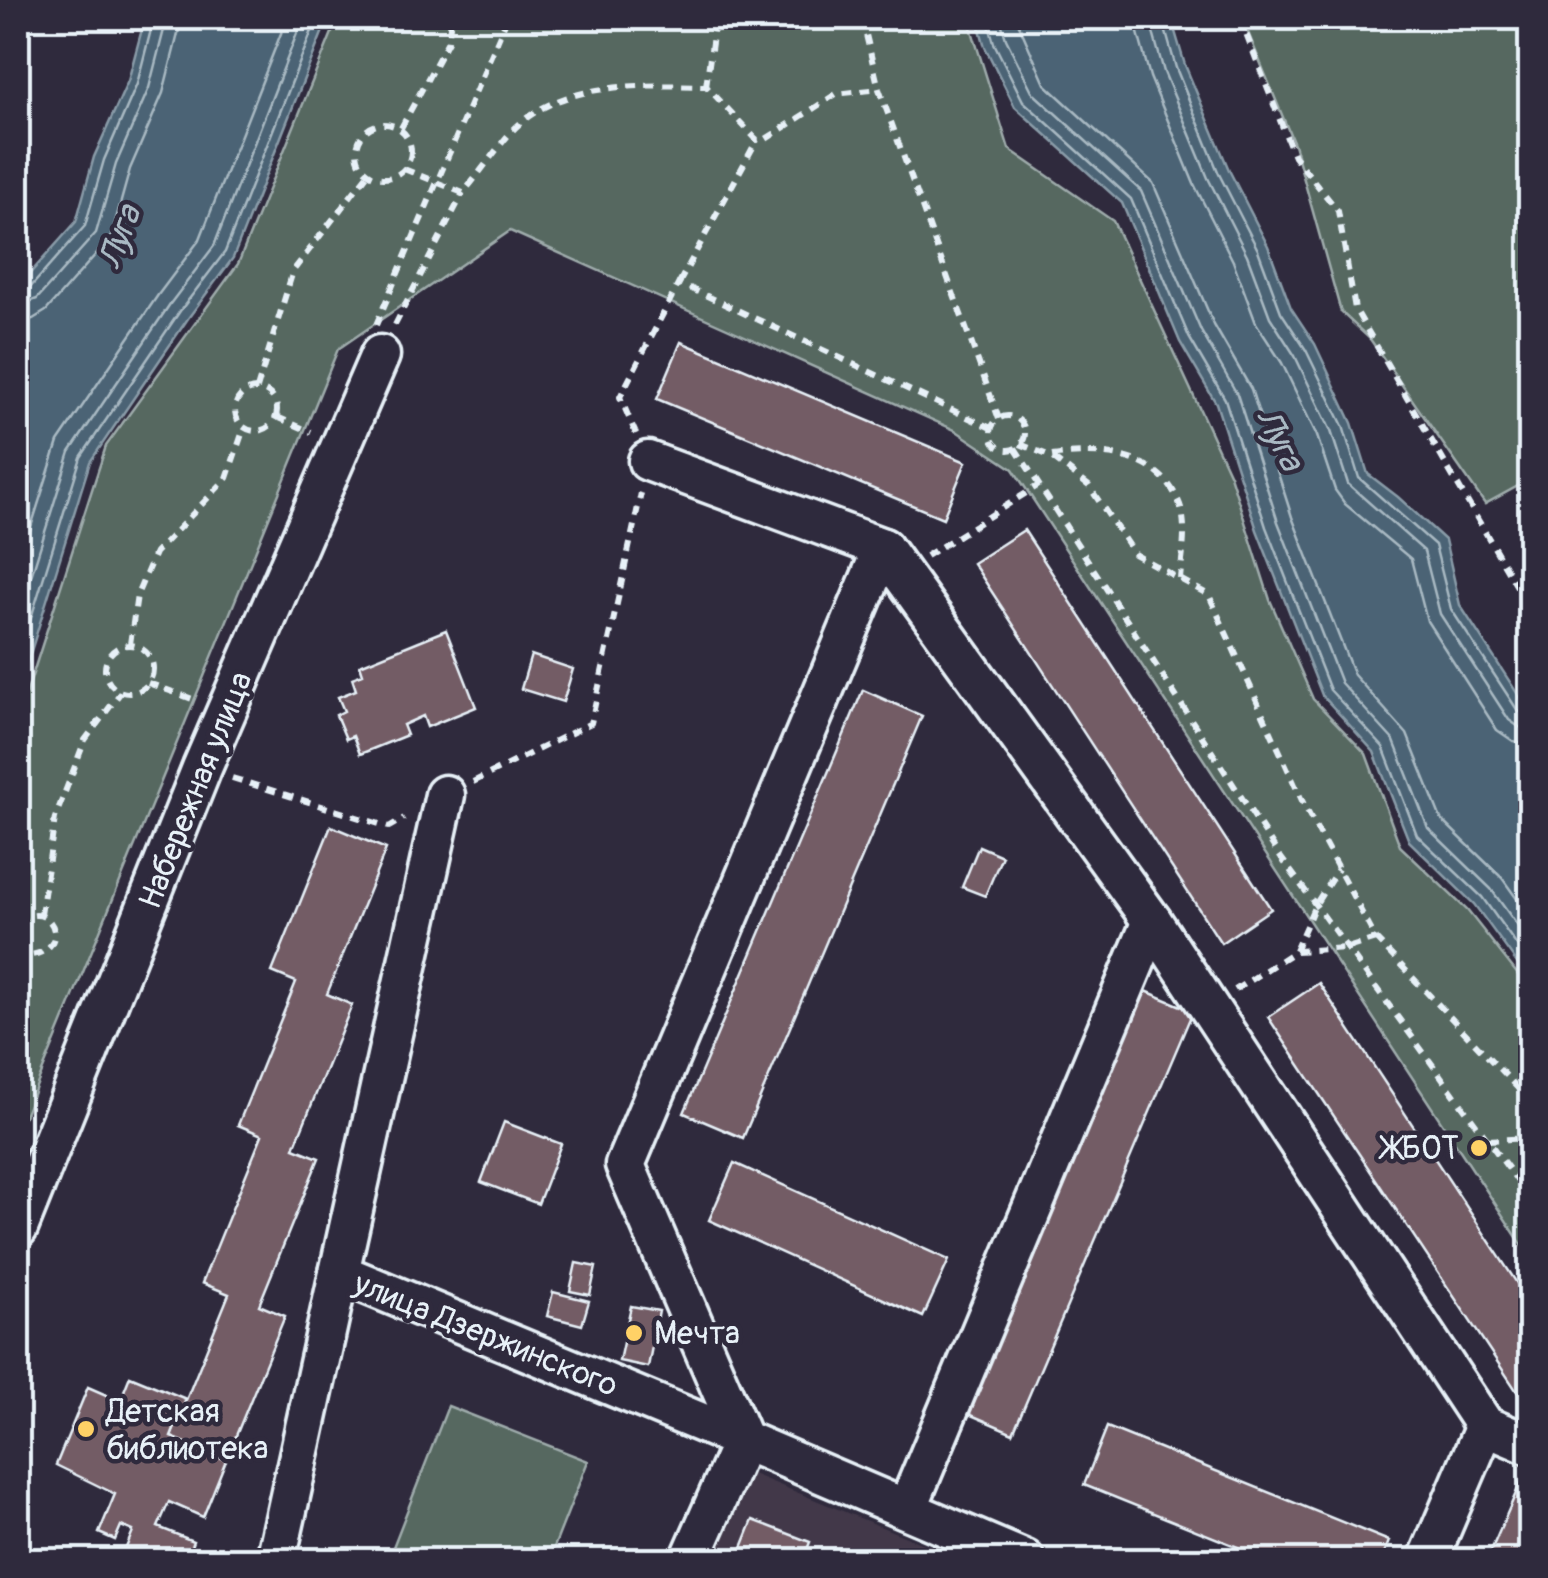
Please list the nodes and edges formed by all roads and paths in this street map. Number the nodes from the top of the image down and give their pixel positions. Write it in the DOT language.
graph roads {
  1 [pos="452,18"];
  2 [pos="704,18"];
  3 [pos="862,18"];
  4 [pos="1240,18"];
  5 [pos="719,19"];
  6 [pos="706,86"];
  7 [pos="878,90"];
  8 [pos="402,128"];
  9 [pos="757,140"];
  10 [pos="404,169"];
  11 [pos="367,175"];
  12 [pos="463,193"];
  13 [pos="678,283"];
  14 [pos="380,355"];
  15 [pos="257,388"];
  16 [pos="276,417"];
  17 [pos="999,418"];
  18 [pos="244,428"];
  19 [pos="992,428"];
  20 [pos="326,439"];
  21 [pos="1018,446"];
  22 [pos="1050,456"];
  23 [pos="648,461"];
  24 [pos="1039,485"];
  25 [pos="892,560"];
  26 [pos="1180,579"];
  27 [pos="1530,610"];
  28 [pos="130,644"];
  29 [pos="148,683"];
  30 [pos="120,692"];
  31 [pos="210,706"];
  32 [pos="202,768"];
  33 [pos="445,796"];
  34 [pos="1338,869"];
  35 [pos="1315,904"];
  36 [pos="41,915"];
  37 [pos="1152,921"];
  38 [pos="18,923"];
  39 [pos="1376,939"];
  40 [pos="1347,948"];
  41 [pos="18,949"];
  42 [pos="1295,951"];
  43 [pos="1209,1007"];
  44 [pos="1530,1101"];
  45 [pos="1530,1138"];
  46 [pos="1488,1140"];
  47 [pos="1530,1198"];
  48 [pos="18,1228"];
  49 [pos="339,1273"];
  50 [pos="1485,1426"];
  51 [pos="742,1440"];
  52 [pos="1530,1445"];
  53 [pos="907,1509"];
  54 [pos="276,1560"];
  55 [pos="690,1560"];
  56 [pos="1024,1560"];
  57 [pos="1428,1560"];
  1 -- 8 [label="path"];
  2 -- 5 [label="path"];
  3 -- 7 [label="path"];
  4 -- 27 [label="path"];
  5 -- 6 [label="path"];
  6 -- 9 [label="path"];
  6 -- 12 [label="path"];
  7 -- 9 [label="path"];
  7 -- 17 [label="path"];
  8 -- 10 [label="path"];
  8 -- 11 [label="path"];
  9 -- 13 [label="path"];
  10 -- 11 [label="path"];
  10 -- 12 [label="path"];
  11 -- 15 [label="path"];
  12 -- 14 [label="path"];
  13 -- 19 [label="path"];
  13 -- 23 [label="path"];
  14 -- 32 [label="street, Набережная улица"];
  15 -- 16 [label="path"];
  15 -- 18 [label="path"];
  16 -- 18 [label="path"];
  16 -- 20 [label="path"];
  17 -- 19 [label="path"];
  17 -- 21 [label="path"];
  18 -- 28 [label="path"];
  19 -- 21 [label="path"];
  21 -- 22 [label="path"];
  21 -- 24 [label="path"];
  22 -- 26 [label="path"];
  22 -- 26 [label="path"];
  23 -- 25 [label="street"];
  23 -- 33 [label="path"];
  24 -- 25 [label="path"];
  24 -- 35 [label="path"];
  25 -- 37 [label="street"];
  25 -- 51 [label="street"];
  26 -- 34 [label="path"];
  28 -- 29 [label="path"];
  28 -- 30 [label="path"];
  29 -- 30 [label="path"];
  29 -- 31 [label="path"];
  30 -- 36 [label="path"];
  32 -- 33 [label="path"];
  32 -- 48 [label="street, Набережная улица"];
  33 -- 49 [label="street, улица Дзержинского"];
  34 -- 35 [label="path"];
  34 -- 39 [label="path"];
  35 -- 40 [label="path"];
  35 -- 42 [label="path"];
  36 -- 38 [label="path"];
  36 -- 41 [label="path"];
  37 -- 43 [label="street"];
  37 -- 53 [label="street"];
  39 -- 40 [label="path"];
  39 -- 44 [label="path"];
  40 -- 42 [label="path"];
  40 -- 46 [label="path"];
  42 -- 43 [label="path"];
  43 -- 50 [label="street"];
  45 -- 46 [label="path"];
  46 -- 47 [label="path"];
  49 -- 51 [label="street, улица Дзержинского"];
  49 -- 54 [label="street"];
  50 -- 52 [label="street"];
  50 -- 57 [label="street"];
  51 -- 53 [label="street, улица Дзержинского"];
  51 -- 55 [label="street"];
  53 -- 56 [label="street, улица Дзержинского"];
}
